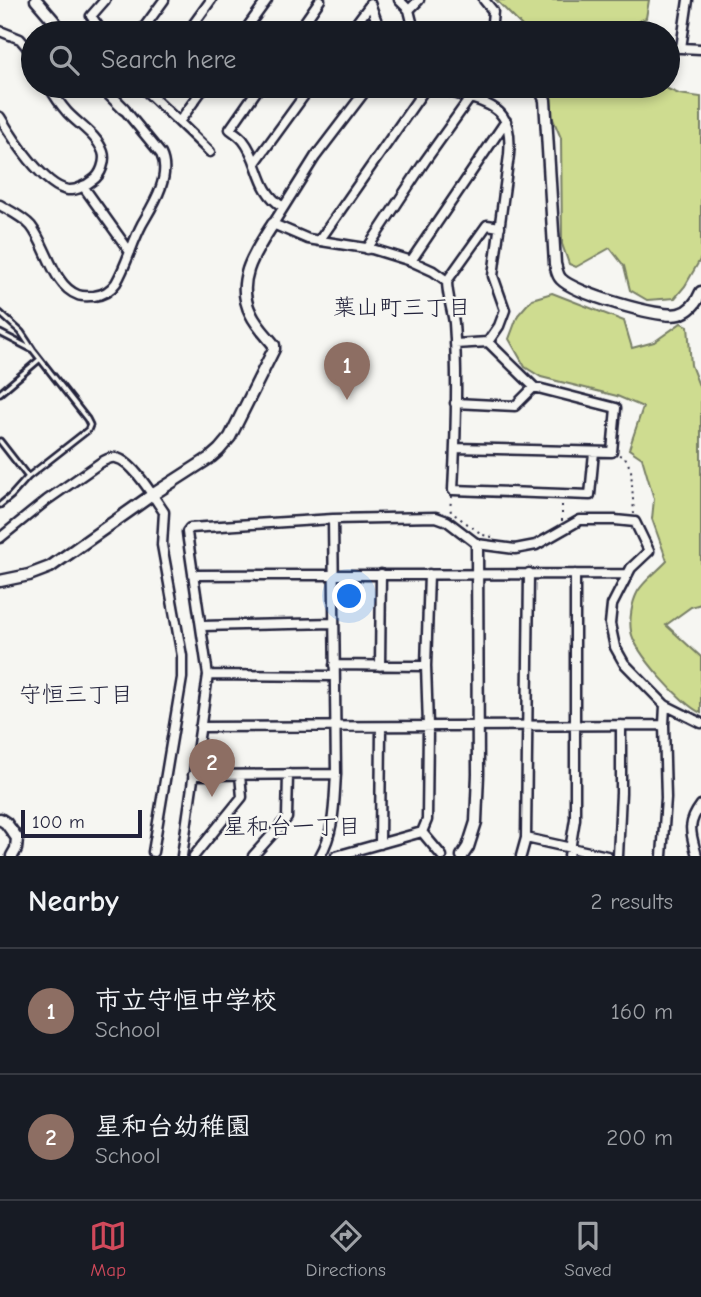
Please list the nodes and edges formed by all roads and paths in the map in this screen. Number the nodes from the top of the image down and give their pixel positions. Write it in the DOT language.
graph roads {
  1 [pos="36,0"];
  2 [pos="105,0"];
  3 [pos="164,0"];
  4 [pos="211,0"];
  5 [pos="267,0"];
  6 [pos="320,0"];
  7 [pos="399,0"];
  8 [pos="419,0"];
  9 [pos="484,0"];
  10 [pos="688,0"];
  11 [pos="370,2"];
  12 [pos="409,9"];
  13 [pos="54,21"];
  14 [pos="95,21"];
  15 [pos="149,21"];
  16 [pos="196,21"];
  17 [pos="252,21"];
  18 [pos="305,21"];
  19 [pos="357,21"];
  20 [pos="377,21"];
  21 [pos="412,21"];
  22 [pos="492,21"];
  23 [pos="0,31"];
  24 [pos="21,40"];
  25 [pos="681,48"];
  26 [pos="701,49"];
  27 [pos="57,98"];
  28 [pos="114,98"];
  29 [pos="156,98"];
  30 [pos="196,98"];
  31 [pos="252,98"];
  32 [pos="302,98"];
  33 [pos="360,98"];
  34 [pos="419,98"];
  35 [pos="470,98"];
  36 [pos="544,98"];
  37 [pos="124,108"];
  38 [pos="0,117"];
  39 [pos="506,121"];
  40 [pos="179,122"];
  41 [pos="210,152"];
  42 [pos="255,163"];
  43 [pos="83,186"];
  44 [pos="0,205"];
  45 [pos="283,207"];
  46 [pos="273,224"];
  47 [pos="500,227"];
  48 [pos="319,241"];
  49 [pos="367,249"];
  50 [pos="130,252"];
  51 [pos="411,261"];
  52 [pos="447,281"];
  53 [pos="701,292"];
  54 [pos="0,313"];
  55 [pos="0,333"];
  56 [pos="488,342"];
  57 [pos="454,344"];
  58 [pos="33,350"];
  59 [pos="40,359"];
  60 [pos="534,387"];
  61 [pos="0,393"];
  62 [pos="455,403"];
  63 [pos="0,441"];
  64 [pos="456,448"];
  65 [pos="594,452"];
  66 [pos="612,452"];
  67 [pos="28,477"];
  68 [pos="453,490"];
  69 [pos="562,494"];
  70 [pos="152,495"];
  71 [pos="0,505"];
  72 [pos="333,519"];
  73 [pos="635,522"];
  74 [pos="558,525"];
  75 [pos="0,538"];
  76 [pos="499,538"];
  77 [pos="477,544"];
  78 [pos="529,573"];
  79 [pos="333,574"];
  80 [pos="381,574"];
  81 [pos="429,574"];
  82 [pos="477,574"];
  83 [pos="575,574"];
  84 [pos="628,574"];
  85 [pos="193,575"];
  86 [pos="0,581"];
  87 [pos="334,623"];
  88 [pos="201,626"];
  89 [pos="334,665"];
  90 [pos="380,666"];
  91 [pos="426,666"];
  92 [pos="208,675"];
  93 [pos="334,676"];
  94 [pos="665,705"];
  95 [pos="701,723"];
  96 [pos="621,725"];
  97 [pos="664,725"];
  98 [pos="428,726"];
  99 [pos="478,726"];
  100 [pos="528,726"];
  101 [pos="575,726"];
  102 [pos="200,727"];
  103 [pos="335,727"];
  104 [pos="380,727"];
  105 [pos="288,774"];
  106 [pos="336,774"];
  107 [pos="193,775"];
  108 [pos="240,775"];
  109 [pos="701,805"];
  110 [pos="0,819"];
  111 [pos="422,832"];
  112 [pos="526,838"];
  113 [pos="380,844"];
  114 [pos="153,852"];
  115 [pos="570,852"];
  116 [pos="12,856"];
  117 [pos="182,856"];
  118 [pos="194,856"];
  119 [pos="253,856"];
  120 [pos="320,856"];
  121 [pos="336,856"];
  122 [pos="442,856"];
  123 [pos="462,856"];
  124 [pos="520,856"];
  125 [pos="607,856"];
  126 [pos="618,856"];
  127 [pos="662,856"];
  128 [pos="697,856"];
  1 -- 13 [label="street"];
  2 -- 14 [label="street"];
  3 -- 15 [label="street"];
  4 -- 16 [label="street"];
  5 -- 17 [label="street"];
  6 -- 18 [label="street"];
  7 -- 12 [label="street"];
  8 -- 12 [label="street"];
  9 -- 22 [label="street"];
  10 -- 25 [label="street"];
  11 -- 19 [label="street"];
  11 -- 20 [label="street"];
  12 -- 21 [label="street"];
  23 -- 24 [label="street"];
  25 -- 26 [label="street"];
  27 -- 43 [label="street"];
  28 -- 37 [label="street"];
  29 -- 40 [label="street"];
  30 -- 40 [label="street"];
  31 -- 42 [label="street"];
  32 -- 42 [label="street"];
  33 -- 45 [label="street"];
  34 -- 48 [label="street"];
  35 -- 39 [label="street"];
  35 -- 49 [label="street"];
  36 -- 53 [label="street"];
  37 -- 50 [label="street"];
  38 -- 43 [label="street"];
  39 -- 47 [label="street"];
  39 -- 51 [label="street"];
  40 -- 41 [label="street"];
  42 -- 45 [label="street"];
  43 -- 50 [label="street"];
  44 -- 50 [label="street"];
  45 -- 46 [label="street"];
  46 -- 48 [label="street"];
  46 -- 70 [label="street"];
  47 -- 52 [label="street"];
  47 -- 56 [label="street"];
  48 -- 49 [label="street"];
  49 -- 51 [label="street"];
  51 -- 52 [label="street"];
  52 -- 57 [label="street"];
  54 -- 58 [label="lane"];
  55 -- 58 [label="lane"];
  56 -- 57 [label="street"];
  56 -- 60 [label="street"];
  57 -- 62 [label="street"];
  58 -- 59 [label="lane"];
  59 -- 61 [label="lane"];
  59 -- 67 [label="lane"];
  60 -- 62 [label="street"];
  60 -- 66 [label="street"];
  62 -- 64 [label="street"];
  63 -- 67 [label="lane"];
  64 -- 65 [label="street"];
  64 -- 68 [label="street"];
  65 -- 66 [label="street"];
  65 -- 69 [label="street"];
  66 -- 73 [label="path"];
  67 -- 71 [label="lane"];
  68 -- 69 [label="street"];
  68 -- 76 [label="path"];
  69 -- 74 [label="path"];
  70 -- 75 [label="street"];
  70 -- 86 [label="street"];
  70 -- 114 [label="street"];
  72 -- 77 [label="street"];
  72 -- 79 [label="street"];
  72 -- 85 [label="street"];
  73 -- 77 [label="street"];
  73 -- 84 [label="street"];
  77 -- 82 [label="street"];
  78 -- 82 [label="street"];
  78 -- 83 [label="street"];
  78 -- 100 [label="street"];
  79 -- 80 [label="street"];
  79 -- 85 [label="street"];
  79 -- 87 [label="street"];
  80 -- 81 [label="street"];
  80 -- 90 [label="street"];
  81 -- 82 [label="street"];
  81 -- 91 [label="street"];
  82 -- 99 [label="street"];
  83 -- 84 [label="street"];
  83 -- 101 [label="street"];
  84 -- 94 [label="street"];
  85 -- 88 [label="street"];
  87 -- 88 [label="street"];
  87 -- 89 [label="street"];
  88 -- 92 [label="street"];
  89 -- 90 [label="street"];
  89 -- 93 [label="street"];
  90 -- 91 [label="street"];
  91 -- 98 [label="street"];
  92 -- 93 [label="street"];
  92 -- 102 [label="street"];
  93 -- 103 [label="street"];
  94 -- 95 [label="street"];
  94 -- 97 [label="street"];
  96 -- 97 [label="street"];
  96 -- 101 [label="street"];
  96 -- 126 [label="street"];
  97 -- 127 [label="street"];
  98 -- 99 [label="street"];
  98 -- 104 [label="street"];
  98 -- 111 [label="street"];
  99 -- 100 [label="street"];
  99 -- 123 [label="street"];
  100 -- 101 [label="street"];
  100 -- 112 [label="street"];
  101 -- 115 [label="street"];
  102 -- 103 [label="street"];
  102 -- 107 [label="street"];
  103 -- 104 [label="street"];
  103 -- 106 [label="street"];
  104 -- 113 [label="street"];
  105 -- 106 [label="street"];
  105 -- 108 [label="street"];
  105 -- 119 [label="street"];
  106 -- 120 [label="street"];
  107 -- 108 [label="street"];
  107 -- 117 [label="street"];
  108 -- 118 [label="street"];
  109 -- 128 [label="street"];
  110 -- 116 [label="street"];
  111 -- 113 [label="street"];
  111 -- 122 [label="street"];
  112 -- 115 [label="street"];
  112 -- 124 [label="street"];
  113 -- 121 [label="street"];
  115 -- 125 [label="street"];
}
